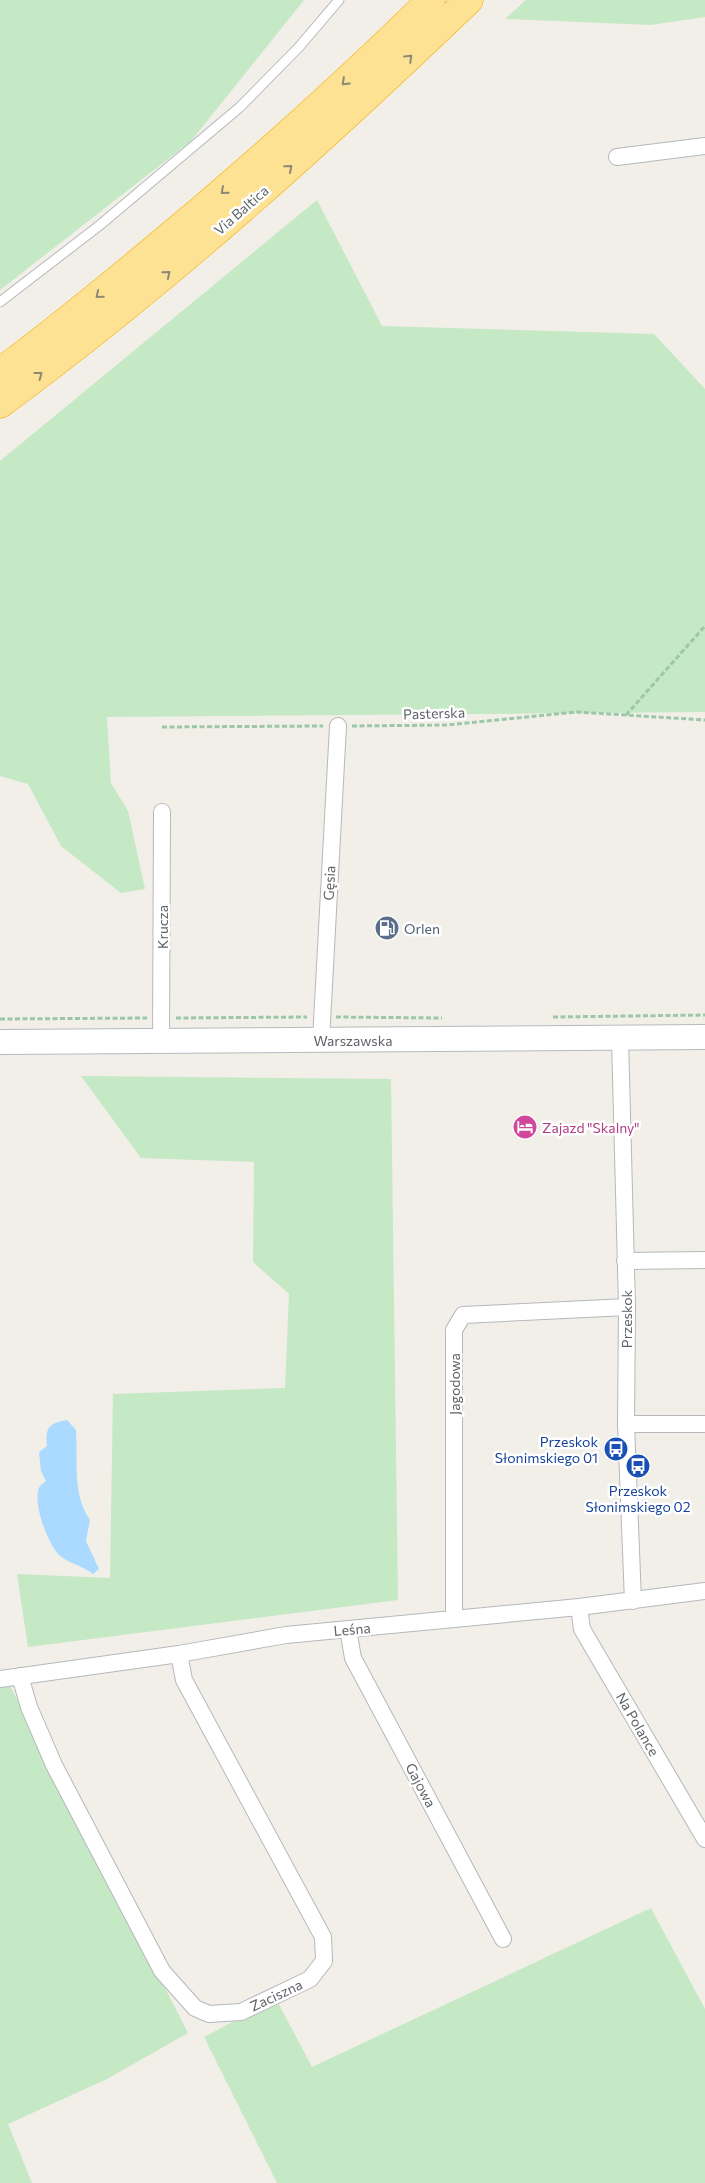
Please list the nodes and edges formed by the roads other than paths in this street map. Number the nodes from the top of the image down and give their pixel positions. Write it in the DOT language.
graph roads {
  1 [pos="339,0"];
  2 [pos="431,0"];
  3 [pos="469,0"];
  4 [pos="705,146"];
  5 [pos="617,157"];
  6 [pos="0,302"];
  7 [pos="0,372"];
  8 [pos="0,404"];
  9 [pos="338,726"];
  10 [pos="162,812"];
  11 [pos="705,1037"];
  12 [pos="620,1038"];
  13 [pos="321,1040"];
  14 [pos="161,1041"];
  15 [pos="0,1042"];
  16 [pos="705,1260"];
  17 [pos="625,1261"];
  18 [pos="627,1307"];
  19 [pos="626,1424"];
  20 [pos="705,1424"];
  21 [pos="705,1591"];
  22 [pos="633,1601"];
  23 [pos="579,1608"];
  24 [pos="454,1619"];
  25 [pos="348,1629"];
  26 [pos="179,1654"];
  27 [pos="20,1676"];
  28 [pos="0,1678"];
  29 [pos="705,1838"];
  30 [pos="503,1939"];
  1 -- 6 [label="lane"];
  2 -- 7 [label="highway, Via Baltica, one-way"];
  8 -- 3 [label="highway, Via Baltica, one-way"];
  4 -- 5 [label="street"];
  9 -- 13 [label="street, Gęsia"];
  10 -- 14 [label="street, Krucza"];
  11 -- 12 [label="street, Warszawska"];
  12 -- 13 [label="street, Warszawska"];
  12 -- 17 [label="street, Przeskok"];
  13 -- 14 [label="street, Warszawska"];
  14 -- 15 [label="street, Warszawska"];
  16 -- 17 [label="street"];
  17 -- 18 [label="street, Przeskok"];
  18 -- 19 [label="street, Przeskok"];
  18 -- 24 [label="street, Jagodowa"];
  19 -- 20 [label="street"];
  19 -- 22 [label="street, Przeskok"];
  21 -- 22 [label="street, Leśna"];
  22 -- 23 [label="street, Leśna"];
  23 -- 24 [label="street, Leśna"];
  23 -- 29 [label="street, Na Polance"];
  24 -- 25 [label="street, Leśna"];
  25 -- 26 [label="street, Leśna"];
  25 -- 30 [label="street, Gajowa"];
  26 -- 27 [label="street, Leśna"];
  26 -- 27 [label="street, Zaciszna"];
  27 -- 28 [label="street, Leśna"];
}
